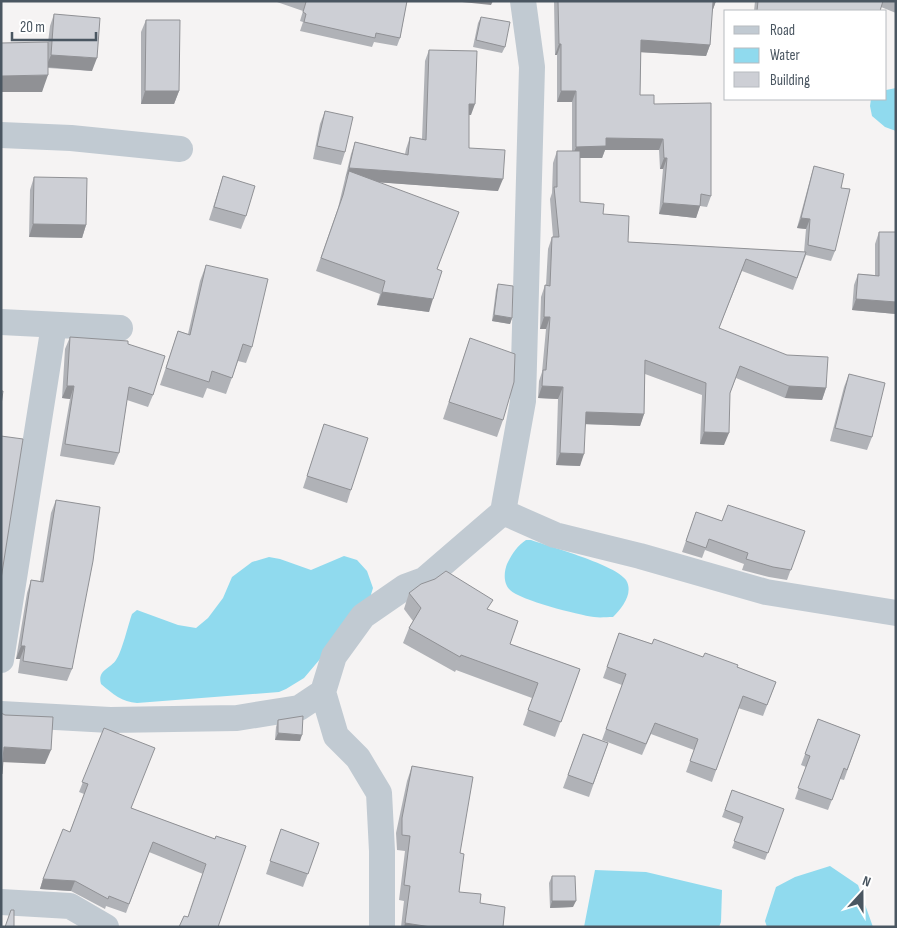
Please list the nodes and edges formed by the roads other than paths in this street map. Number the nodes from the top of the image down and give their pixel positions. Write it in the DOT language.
graph roads {
  1 [pos="522,1"];
  2 [pos="1,135"];
  3 [pos="180,149"];
  4 [pos="1,322"];
  5 [pos="54,325"];
  6 [pos="120,328"];
  7 [pos="503,512"];
  8 [pos="896,613"];
  9 [pos="1,660"];
  10 [pos="323,692"];
  11 [pos="1,714"];
  12 [pos="1,902"];
  13 [pos="106,927"];
  14 [pos="382,927"];
  1 -- 7 [label="street"];
  2 -- 3 [label="street"];
  4 -- 5 [label="street"];
  5 -- 6 [label="street"];
  5 -- 9 [label="street"];
  7 -- 8 [label="street"];
  7 -- 10 [label="street"];
  10 -- 11 [label="street"];
  10 -- 14 [label="street"];
  12 -- 13 [label="street"];
}
